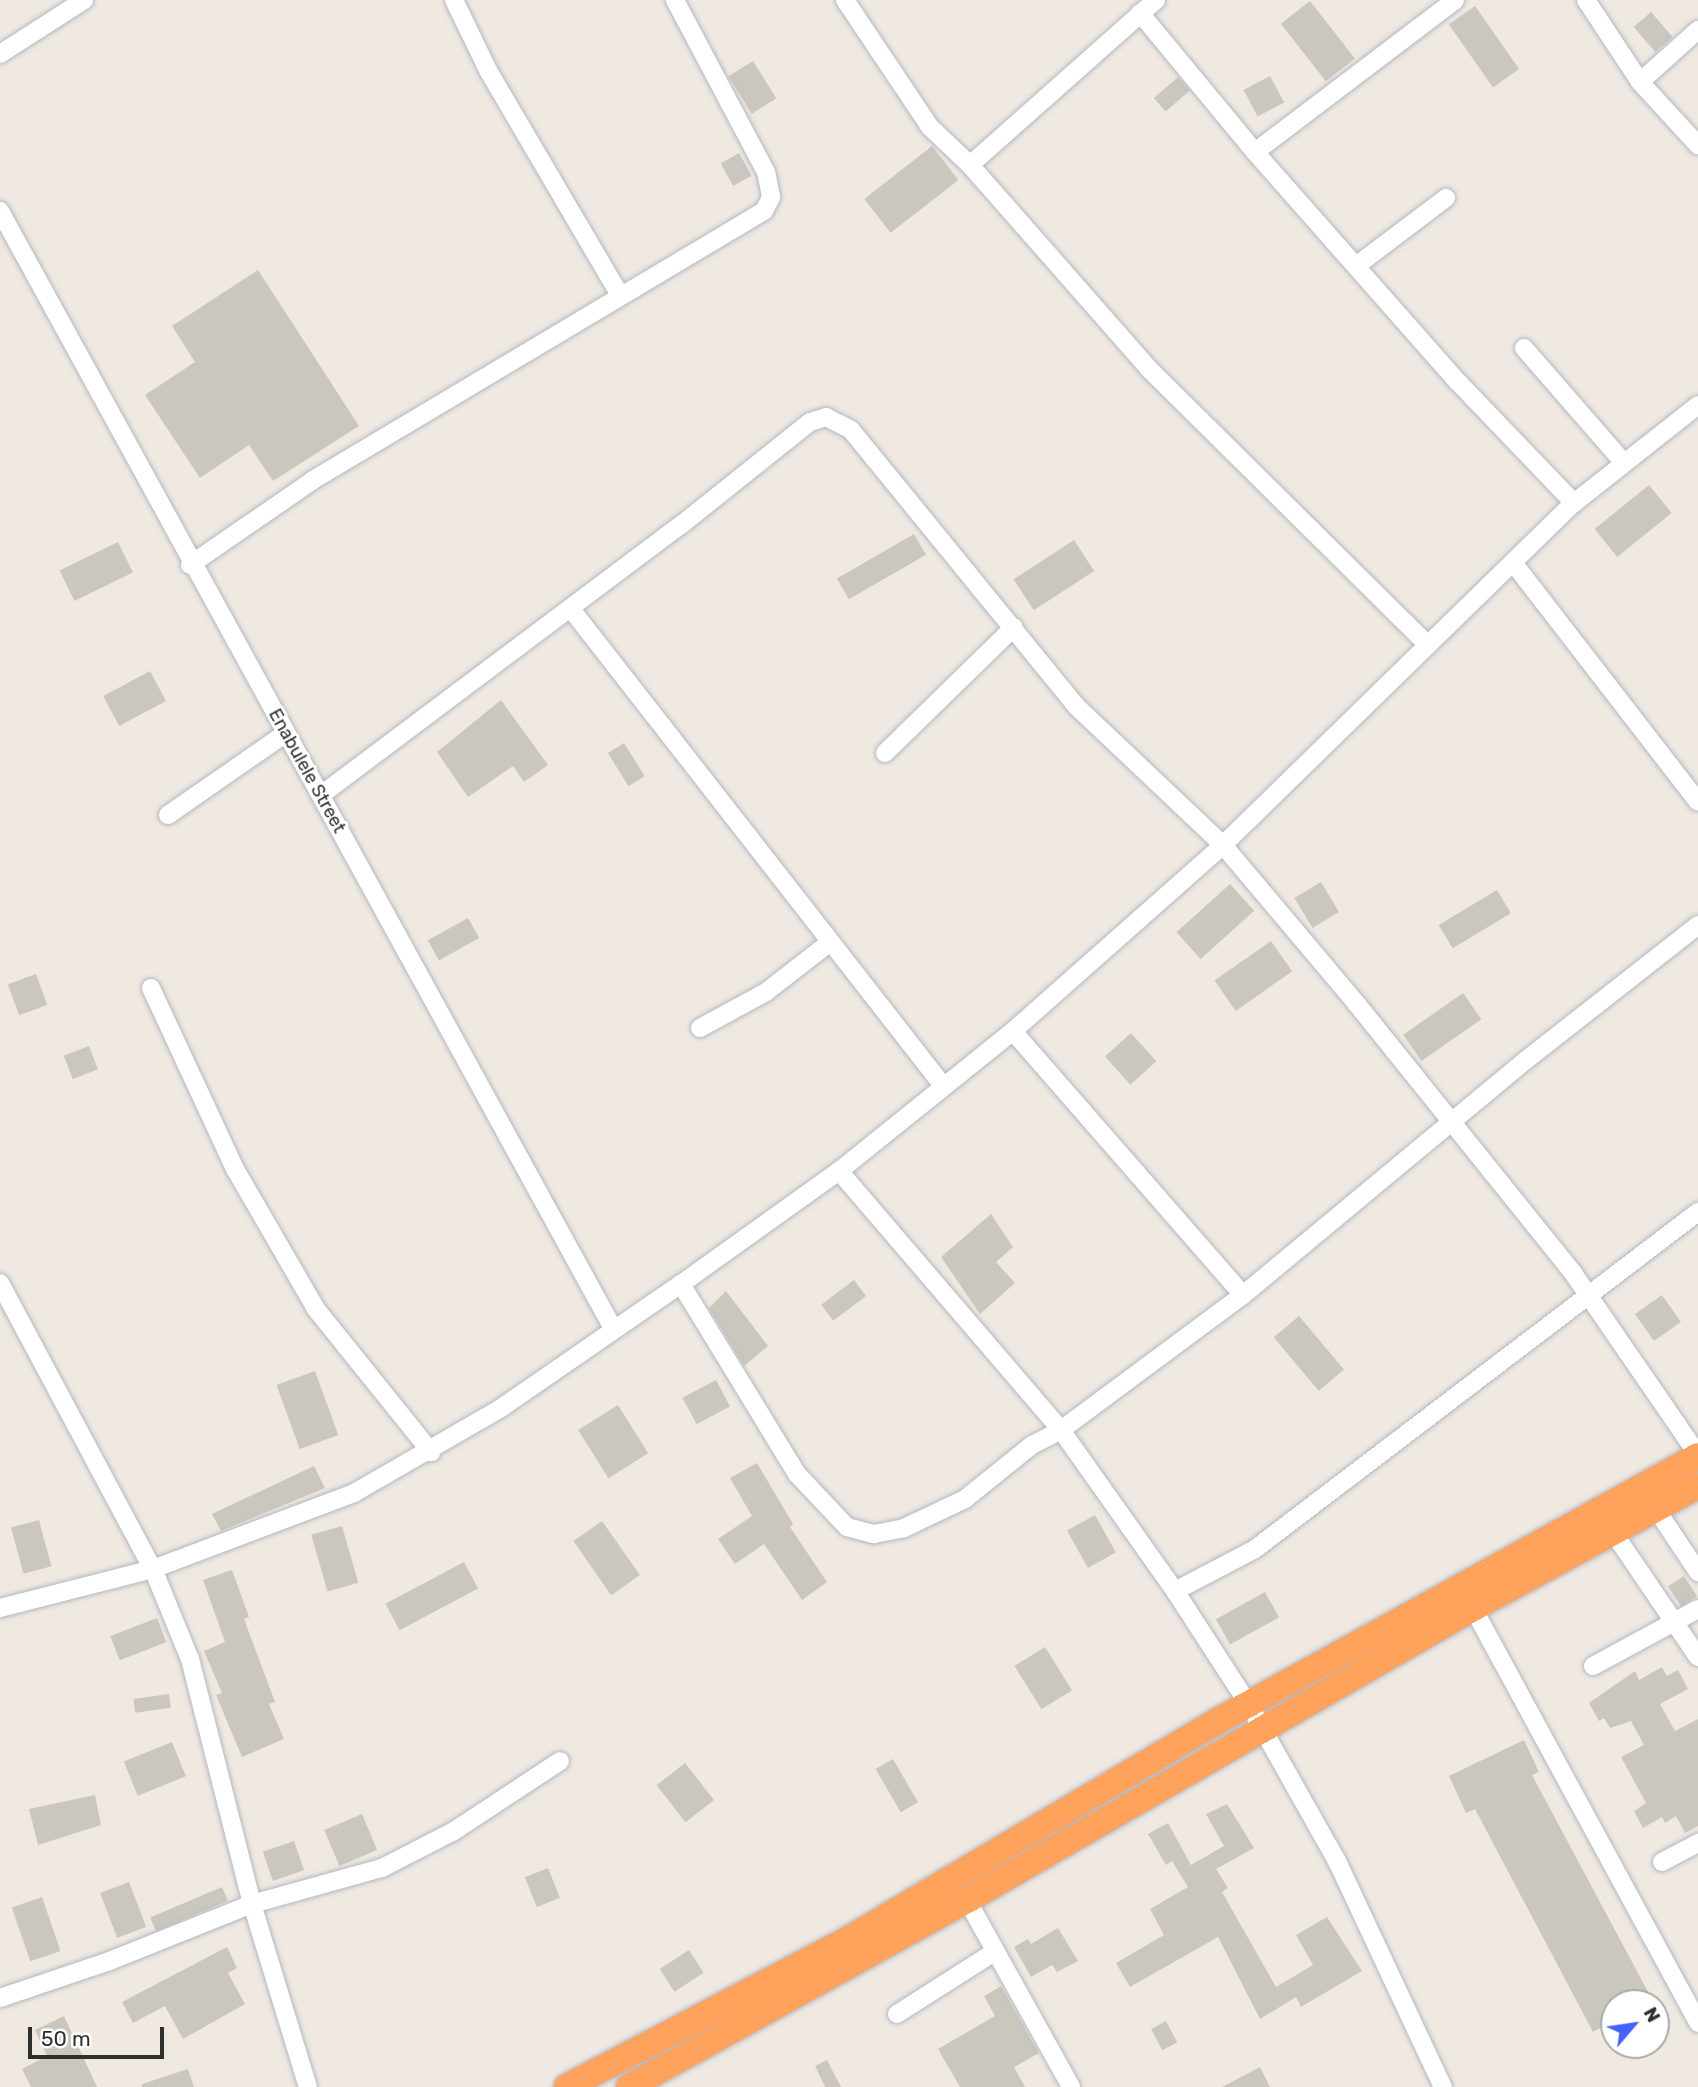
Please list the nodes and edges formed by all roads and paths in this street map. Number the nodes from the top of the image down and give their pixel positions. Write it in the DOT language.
graph roads {
  1 [pos="84,0"];
  2 [pos="454,0"];
  3 [pos="674,0"];
  4 [pos="845,0"];
  5 [pos="1156,0"];
  6 [pos="1455,0"];
  7 [pos="1586,0"];
  8 [pos="1140,13"];
  9 [pos="1698,30"];
  10 [pos="0,54"];
  11 [pos="1640,82"];
  12 [pos="1698,145"];
  13 [pos="1255,152"];
  14 [pos="970,165"];
  15 [pos="1446,198"];
  16 [pos="0,211"];
  17 [pos="1356,266"];
  18 [pos="620,295"];
  19 [pos="1524,348"];
  20 [pos="1698,405"];
  21 [pos="1624,463"];
  22 [pos="1574,503"];
  23 [pos="190,565"];
  24 [pos="1515,565"];
  25 [pos="571,609"];
  26 [pos="1014,627"];
  27 [pos="1429,645"];
  28 [pos="286,733"];
  29 [pos="885,753"];
  30 [pos="321,795"];
  31 [pos="1698,802"];
  32 [pos="169,815"];
  33 [pos="1223,845"];
  34 [pos="1698,925"];
  35 [pos="830,943"];
  36 [pos="151,988"];
  37 [pos="700,1028"];
  38 [pos="1013,1031"];
  39 [pos="944,1087"];
  40 [pos="1452,1121"];
  41 [pos="839,1171"];
  42 [pos="1698,1212"];
  43 [pos="0,1283"];
  44 [pos="681,1284"];
  45 [pos="1243,1295"];
  46 [pos="1589,1297"];
  47 [pos="614,1330"];
  48 [pos="1061,1430"];
  49 [pos="431,1452"];
  50 [pos="1698,1455"];
  51 [pos="1698,1486"];
  52 [pos="1656,1509"];
  53 [pos="1613,1532"];
  54 [pos="153,1569"];
  55 [pos="1698,1572"];
  56 [pos="1175,1591"];
  57 [pos="0,1608"];
  58 [pos="1473,1608"];
  59 [pos="1698,1609"];
  60 [pos="1677,1621"];
  61 [pos="1698,1657"];
  62 [pos="1593,1665"];
  63 [pos="1249,1705"];
  64 [pos="1261,1732"];
  65 [pos="560,1761"];
  66 [pos="1698,1843"];
  67 [pos="1662,1862"];
  68 [pos="967,1900"];
  69 [pos="252,1904"];
  70 [pos="996,1951"];
  71 [pos="0,1998"];
  72 [pos="897,2014"];
  73 [pos="1698,2023"];
  74 [pos="308,2087"];
  75 [pos="567,2087"];
  76 [pos="631,2087"];
  77 [pos="1071,2087"];
  78 [pos="1443,2087"];
  1 -- 10 [label="street"];
  2 -- 18 [label="street"];
  3 -- 18 [label="street"];
  4 -- 14 [label="street"];
  5 -- 8 [label="street"];
  6 -- 13 [label="street"];
  7 -- 11 [label="street"];
  8 -- 13 [label="street"];
  8 -- 14 [label="street"];
  9 -- 11 [label="street"];
  11 -- 12 [label="street"];
  13 -- 17 [label="street"];
  14 -- 27 [label="street"];
  15 -- 17 [label="street"];
  16 -- 23 [label="street, Enabulele Street"];
  17 -- 22 [label="street"];
  18 -- 23 [label="street"];
  19 -- 21 [label="street"];
  20 -- 21 [label="street"];
  21 -- 22 [label="street"];
  22 -- 24 [label="street"];
  23 -- 28 [label="street, Enabulele Street"];
  24 -- 27 [label="street"];
  24 -- 31 [label="street"];
  25 -- 26 [label="street"];
  25 -- 30 [label="street"];
  25 -- 35 [label="street"];
  26 -- 29 [label="street"];
  26 -- 33 [label="street"];
  27 -- 33 [label="street"];
  28 -- 30 [label="street, Enabulele Street"];
  28 -- 32 [label="street"];
  30 -- 47 [label="street, Enabulele Street"];
  33 -- 38 [label="street"];
  33 -- 40 [label="street"];
  34 -- 40 [label="street"];
  35 -- 37 [label="street"];
  35 -- 39 [label="street"];
  36 -- 49 [label="street"];
  38 -- 39 [label="street"];
  38 -- 45 [label="street"];
  39 -- 41 [label="street"];
  40 -- 45 [label="street"];
  40 -- 46 [label="street"];
  41 -- 44 [label="street"];
  41 -- 48 [label="street"];
  42 -- 46 [label="street"];
  43 -- 54 [label="street"];
  44 -- 47 [label="street"];
  44 -- 48 [label="street"];
  45 -- 48 [label="street"];
  46 -- 50 [label="street"];
  46 -- 56 [label="street"];
  47 -- 49 [label="street"];
  48 -- 56 [label="street"];
  49 -- 54 [label="street"];
  50 -- 63 [label="highway"];
  51 -- 52 [label="highway"];
  52 -- 53 [label="highway"];
  52 -- 55 [label="street"];
  53 -- 58 [label="highway"];
  53 -- 60 [label="street"];
  54 -- 57 [label="street"];
  54 -- 69 [label="street"];
  56 -- 63 [label="street"];
  58 -- 64 [label="highway"];
  58 -- 73 [label="street"];
  59 -- 60 [label="street"];
  60 -- 61 [label="street"];
  60 -- 62 [label="street"];
  63 -- 64 [label="street"];
  63 -- 75 [label="highway"];
  64 -- 68 [label="highway"];
  64 -- 78 [label="street"];
  65 -- 69 [label="street"];
  66 -- 67 [label="street"];
  68 -- 70 [label="street"];
  68 -- 76 [label="highway"];
  69 -- 71 [label="street"];
  69 -- 74 [label="street"];
  70 -- 72 [label="street"];
  70 -- 77 [label="street"];
}
